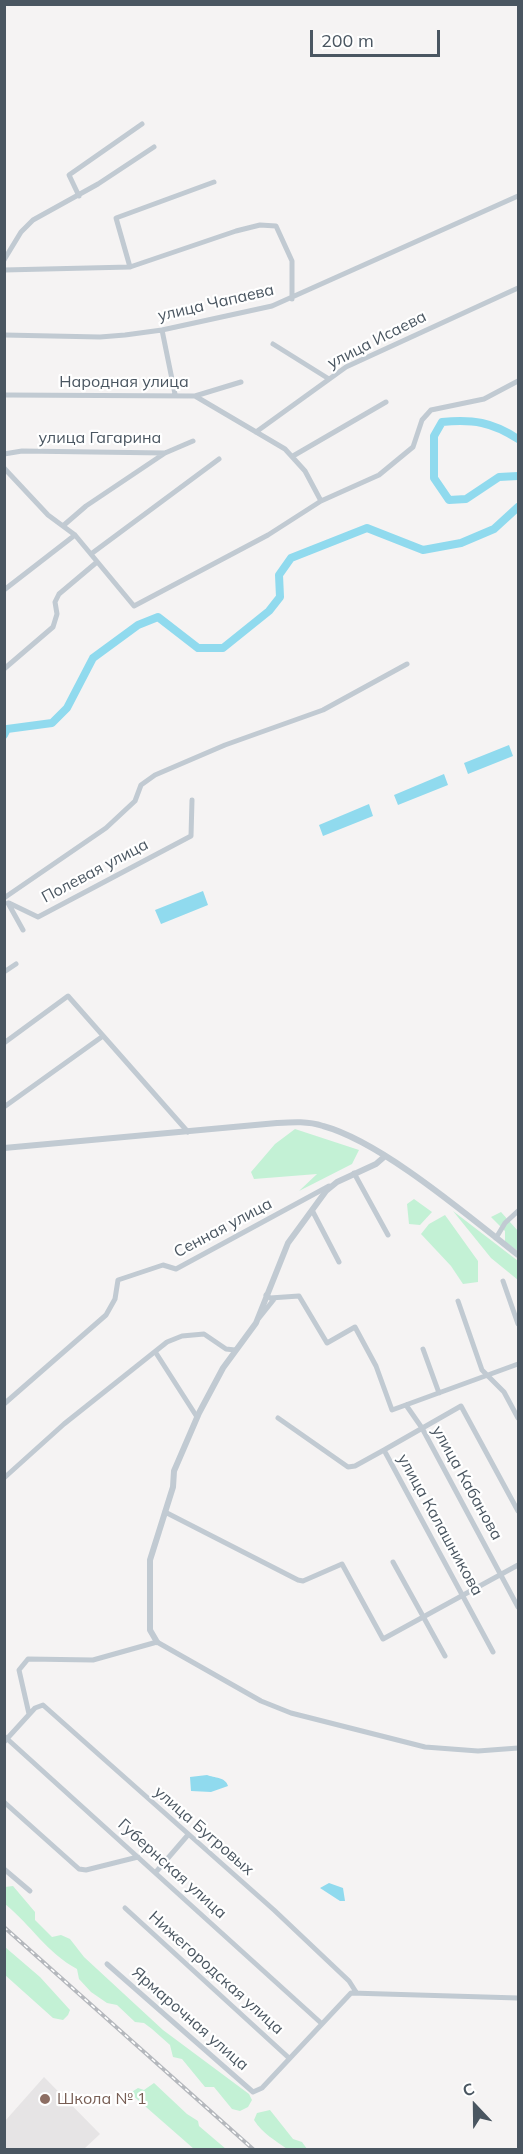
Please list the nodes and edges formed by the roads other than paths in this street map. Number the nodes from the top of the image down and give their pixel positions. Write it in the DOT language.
graph roads {
  1 [pos="142,124"];
  2 [pos="154,147"];
  3 [pos="214,182"];
  4 [pos="79,196"];
  5 [pos="519,196"];
  6 [pos="4,260"];
  7 [pos="130,267"];
  8 [pos="4,270"];
  9 [pos="519,288"];
  10 [pos="292,299"];
  11 [pos="162,330"];
  12 [pos="4,335"];
  13 [pos="273,344"];
  14 [pos="329,379"];
  15 [pos="519,381"];
  16 [pos="241,382"];
  17 [pos="175,394"];
  18 [pos="4,396"];
  19 [pos="195,396"];
  20 [pos="386,402"];
  21 [pos="256,432"];
  22 [pos="193,441"];
  23 [pos="165,453"];
  24 [pos="4,454"];
  25 [pos="293,456"];
  26 [pos="219,459"];
  27 [pos="4,468"];
  28 [pos="321,501"];
  29 [pos="64,525"];
  30 [pos="75,535"];
  31 [pos="91,554"];
  32 [pos="98,562"];
  33 [pos="4,590"];
  34 [pos="407,664"];
  35 [pos="4,669"];
  36 [pos="192,800"];
  37 [pos="6,900"];
  38 [pos="23,930"];
  39 [pos="16,964"];
  40 [pos="4,972"];
  41 [pos="102,1036"];
  42 [pos="4,1043"];
  43 [pos="4,1107"];
  44 [pos="188,1132"];
  45 [pos="4,1148"];
  46 [pos="384,1157"];
  47 [pos="354,1173"];
  48 [pos="331,1185"];
  49 [pos="519,1211"];
  50 [pos="313,1212"];
  51 [pos="387,1235"];
  52 [pos="496,1238"];
  53 [pos="519,1255"];
  54 [pos="339,1262"];
  55 [pos="503,1281"];
  56 [pos="266,1295"];
  57 [pos="275,1298"];
  58 [pos="458,1301"];
  59 [pos="256,1323"];
  60 [pos="519,1324"];
  61 [pos="423,1349"];
  62 [pos="235,1350"];
  63 [pos="156,1353"];
  64 [pos="519,1364"];
  65 [pos="486,1376"];
  66 [pos="439,1393"];
  67 [pos="4,1404"];
  68 [pos="406,1406"];
  69 [pos="197,1417"];
  70 [pos="278,1418"];
  71 [pos="519,1418"];
  72 [pos="422,1428"];
  73 [pos="384,1450"];
  74 [pos="4,1478"];
  75 [pos="519,1511"];
  76 [pos="165,1512"];
  77 [pos="393,1562"];
  78 [pos="519,1564"];
  79 [pos="501,1574"];
  80 [pos="463,1596"];
  81 [pos="519,1607"];
  82 [pos="424,1617"];
  83 [pos="157,1642"];
  84 [pos="493,1652"];
  85 [pos="445,1656"];
  86 [pos="29,1714"];
  87 [pos="6,1739"];
  88 [pos="519,1748"];
  89 [pos="4,1802"];
  90 [pos="187,1836"];
  91 [pos="138,1857"];
  92 [pos="4,1869"];
  93 [pos="156,1872"];
  94 [pos="30,1891"];
  95 [pos="125,1908"];
  96 [pos="107,1964"];
  97 [pos="356,1992"];
  98 [pos="519,1998"];
  99 [pos="321,2023"];
  100 [pos="289,2058"];
  1 -- 4 [label="street"];
  2 -- 4 [label="street"];
  3 -- 7 [label="street"];
  4 -- 6 [label="street"];
  5 -- 10 [label="street, улица Чапаева"];
  7 -- 8 [label="street"];
  7 -- 10 [label="street"];
  9 -- 14 [label="street, улица Исаева"];
  10 -- 11 [label="street, улица Чапаева"];
  11 -- 12 [label="street, улица Чапаева"];
  11 -- 17 [label="street"];
  13 -- 14 [label="street"];
  14 -- 21 [label="street, улица Исаева"];
  15 -- 28 [label="street"];
  16 -- 19 [label="street, Народная улица"];
  17 -- 18 [label="street, Народная улица"];
  17 -- 19 [label="street, Народная улица"];
  19 -- 21 [label="street"];
  20 -- 25 [label="street"];
  21 -- 25 [label="street"];
  22 -- 23 [label="street, улица Гагарина"];
  23 -- 24 [label="street, улица Гагарина"];
  23 -- 29 [label="street"];
  25 -- 28 [label="street"];
  26 -- 31 [label="street"];
  27 -- 29 [label="street"];
  28 -- 32 [label="street"];
  29 -- 30 [label="street"];
  30 -- 31 [label="street"];
  30 -- 33 [label="street"];
  31 -- 32 [label="street"];
  32 -- 35 [label="street"];
  34 -- 37 [label="street"];
  36 -- 37 [label="street, Полевая улица"];
  37 -- 38 [label="street"];
  39 -- 40 [label="street"];
  41 -- 42 [label="street"];
  41 -- 43 [label="street"];
  41 -- 44 [label="street"];
  44 -- 45 [label="street"];
  44 -- 46 [label="street"];
  46 -- 47 [label="street"];
  46 -- 52 [label="street"];
  47 -- 48 [label="street"];
  47 -- 51 [label="street"];
  48 -- 50 [label="street"];
  48 -- 67 [label="street, Сенная улица"];
  49 -- 52 [label="street"];
  50 -- 54 [label="street"];
  50 -- 56 [label="street"];
  52 -- 53 [label="street"];
  55 -- 60 [label="street"];
  56 -- 57 [label="street"];
  56 -- 59 [label="street"];
  57 -- 59 [label="street"];
  57 -- 68 [label="street"];
  58 -- 65 [label="street"];
  59 -- 62 [label="street"];
  61 -- 66 [label="street"];
  62 -- 63 [label="street"];
  62 -- 69 [label="street"];
  63 -- 69 [label="street"];
  63 -- 74 [label="street"];
  64 -- 65 [label="street"];
  65 -- 66 [label="street"];
  65 -- 71 [label="street"];
  66 -- 68 [label="street"];
  68 -- 72 [label="street, улица Кабанова"];
  69 -- 76 [label="street"];
  70 -- 73 [label="street"];
  72 -- 73 [label="street, улица Калашникова"];
  72 -- 75 [label="street, улица Калашникова"];
  72 -- 79 [label="street, улица Кабанова"];
  73 -- 80 [label="street, улица Калашникова"];
  76 -- 82 [label="street"];
  76 -- 83 [label="street"];
  77 -- 82 [label="street"];
  78 -- 79 [label="street"];
  79 -- 80 [label="street"];
  79 -- 81 [label="street, улица Кабанова"];
  80 -- 82 [label="street"];
  80 -- 84 [label="street, улица Калашникова"];
  82 -- 85 [label="street"];
  83 -- 86 [label="street"];
  83 -- 88 [label="street"];
  86 -- 87 [label="street"];
  86 -- 90 [label="street, улица Бугровых"];
  87 -- 91 [label="street, Губернская улица"];
  89 -- 91 [label="street"];
  90 -- 93 [label="street"];
  90 -- 97 [label="street, улица Бугровых"];
  91 -- 93 [label="street, Губернская улица"];
  92 -- 94 [label="street"];
  93 -- 99 [label="street, Губернская улица"];
  95 -- 100 [label="street, Нижегородская улица"];
  96 -- 100 [label="street, Ярмарочная улица"];
  97 -- 98 [label="street"];
  97 -- 99 [label="street"];
  99 -- 100 [label="street"];
}
